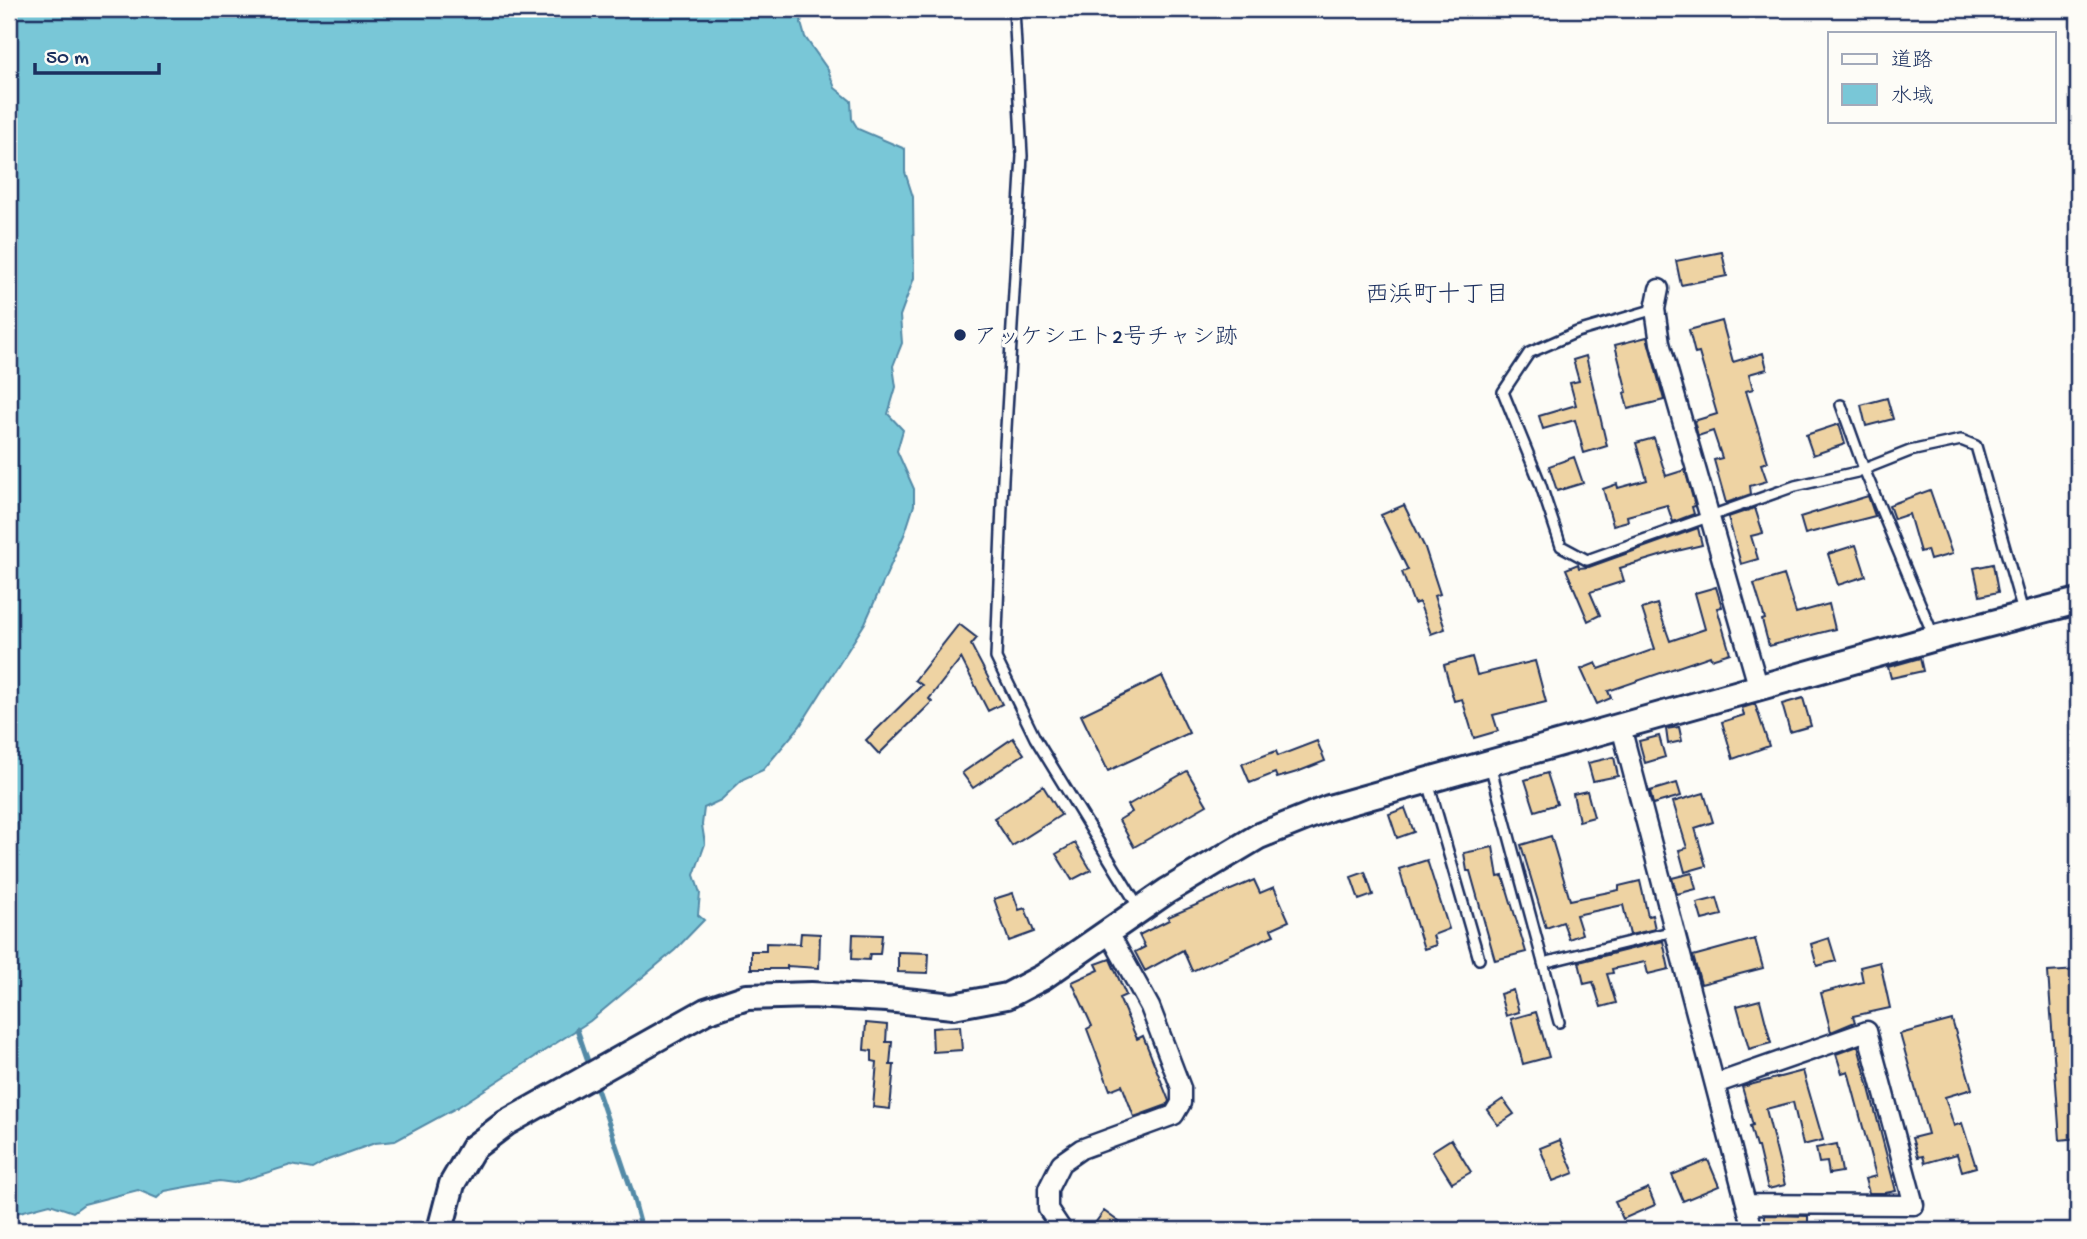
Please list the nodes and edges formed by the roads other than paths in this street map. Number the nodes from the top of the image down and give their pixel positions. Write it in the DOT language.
graph roads {
  1 [pos="1014,9"];
  2 [pos="1659,289"];
  3 [pos="1655,309"];
  4 [pos="1840,405"];
  5 [pos="1864,469"];
  6 [pos="1710,516"];
  7 [pos="2078,601"];
  8 [pos="2024,615"];
  9 [pos="1935,638"];
  10 [pos="1759,689"];
  11 [pos="1621,727"];
  12 [pos="1489,764"];
  13 [pos="1428,781"];
  14 [pos="1140,909"];
  15 [pos="1108,931"];
  16 [pos="1674,931"];
  17 [pos="1479,960"];
  18 [pos="1543,963"];
  19 [pos="1559,1021"];
  20 [pos="1715,1084"];
  21 [pos="1746,1204"];
  22 [pos="440,1230"];
  23 [pos="1062,1230"];
  24 [pos="1753,1230"];
  1 -- 14 [label="lane"];
  2 -- 3 [label="street"];
  3 -- 6 [label="street"];
  3 -- 6 [label="lane"];
  4 -- 5 [label="lane"];
  5 -- 6 [label="lane"];
  5 -- 8 [label="lane"];
  5 -- 9 [label="lane"];
  6 -- 10 [label="street"];
  7 -- 8 [label="street"];
  8 -- 9 [label="street"];
  9 -- 10 [label="street"];
  10 -- 11 [label="street"];
  11 -- 12 [label="street"];
  11 -- 16 [label="street"];
  12 -- 13 [label="street"];
  12 -- 18 [label="lane"];
  13 -- 14 [label="street"];
  13 -- 17 [label="lane"];
  14 -- 15 [label="street"];
  15 -- 22 [label="street"];
  15 -- 23 [label="street"];
  16 -- 18 [label="lane"];
  16 -- 20 [label="street"];
  18 -- 19 [label="lane"];
  20 -- 21 [label="street"];
  20 -- 21 [label="street"];
  21 -- 24 [label="street"];
}
